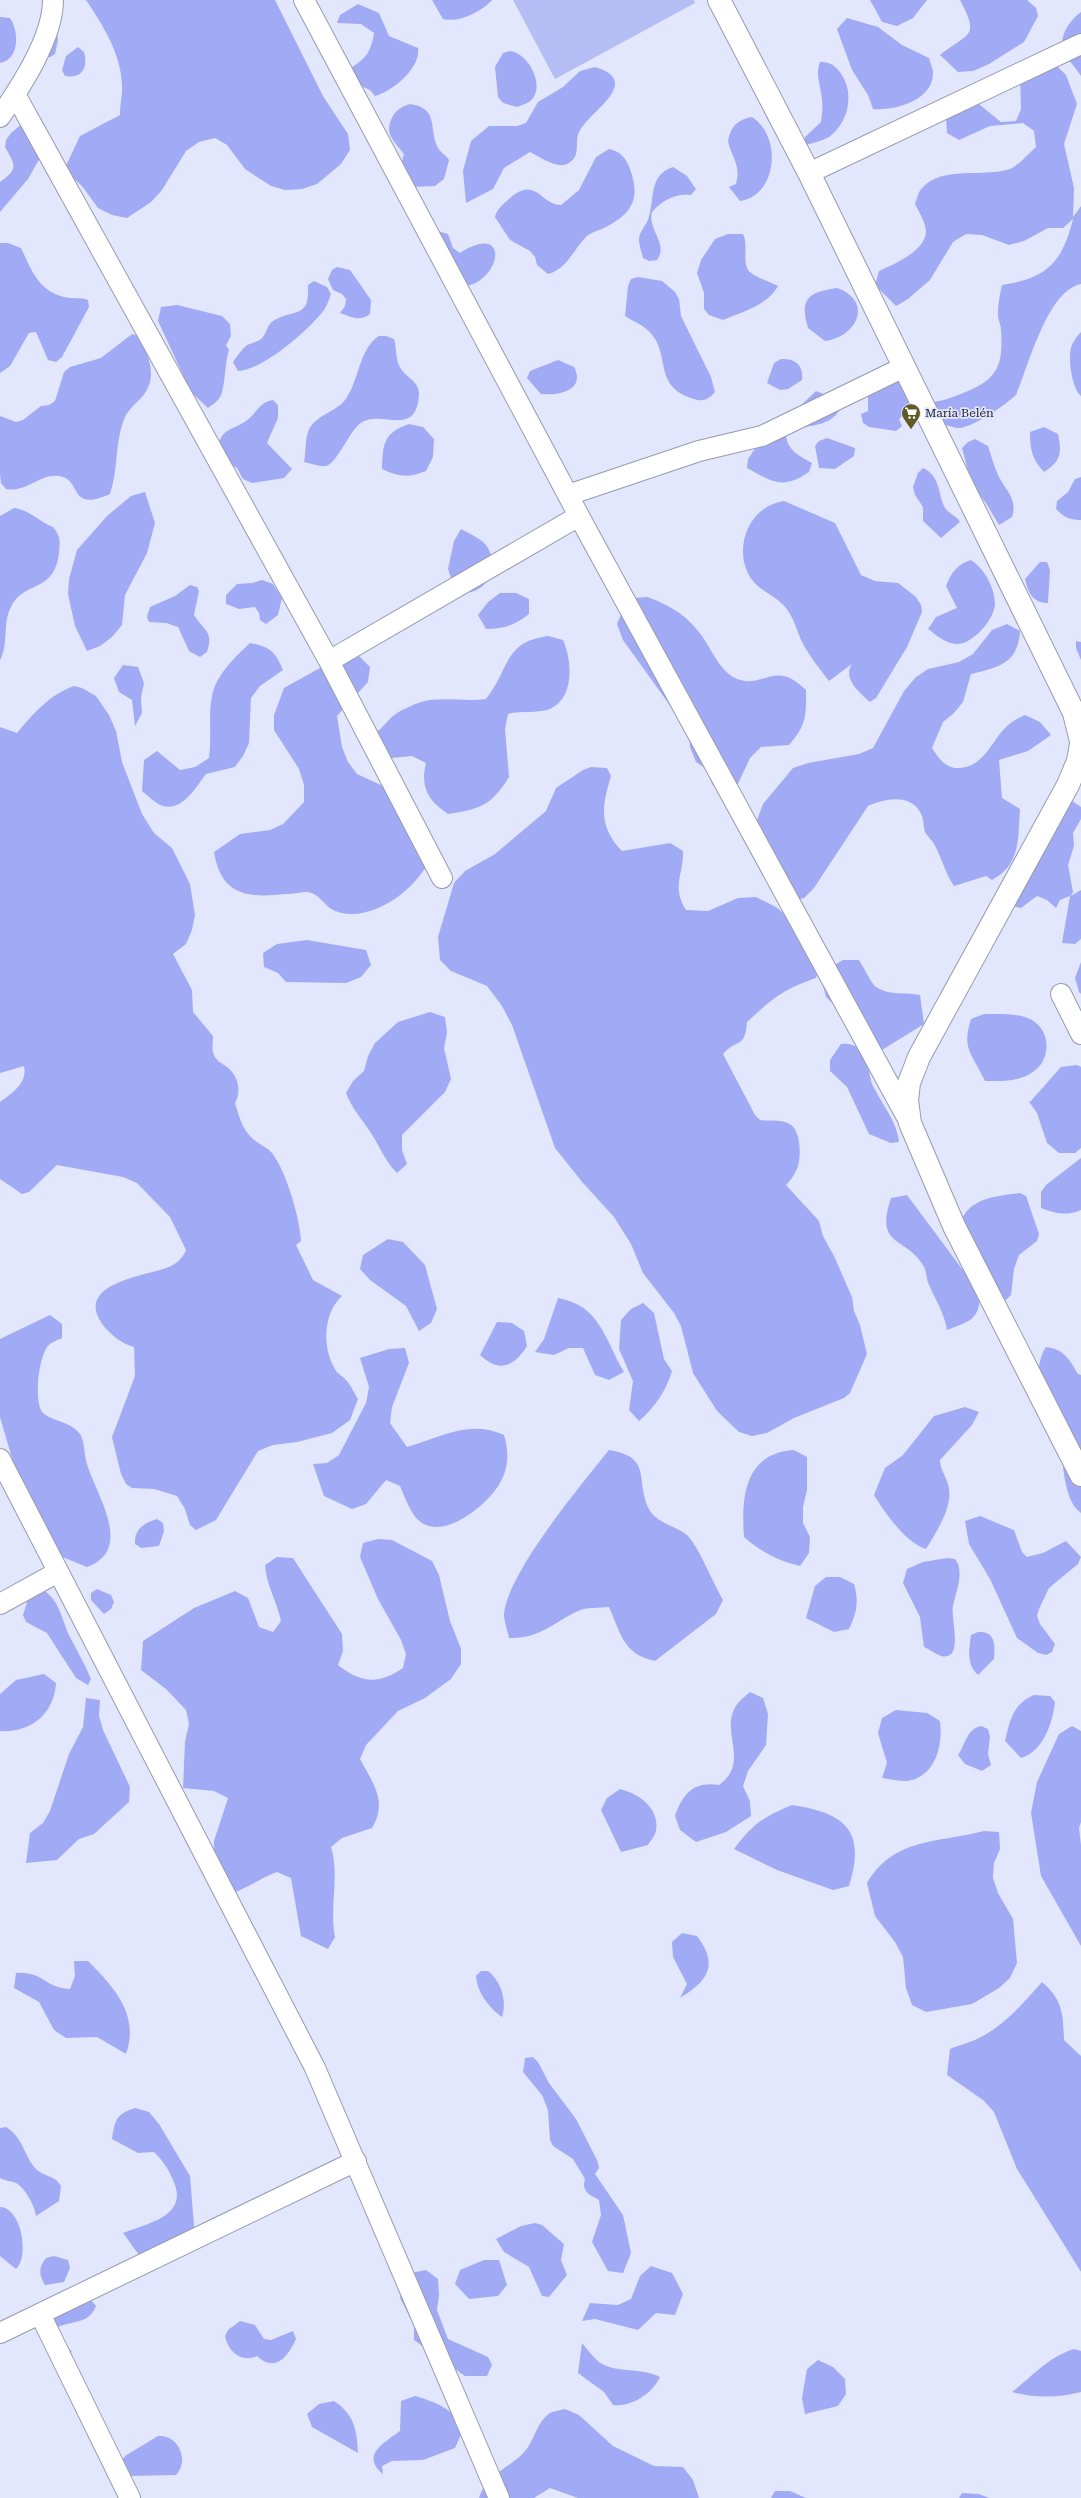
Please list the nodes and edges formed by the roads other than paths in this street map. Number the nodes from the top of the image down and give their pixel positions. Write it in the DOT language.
graph roads {
  1 [pos="53,0"];
  2 [pos="304,0"];
  3 [pos="719,0"];
  4 [pos="1081,44"];
  5 [pos="15,94"];
  6 [pos="0,117"];
  7 [pos="809,173"];
  8 [pos="904,367"];
  9 [pos="568,495"];
  10 [pos="579,516"];
  11 [pos="329,661"];
  12 [pos="1081,741"];
  13 [pos="1081,744"];
  14 [pos="442,878"];
  15 [pos="1061,994"];
  16 [pos="1081,1034"];
  17 [pos="910,1123"];
  18 [pos="0,1459"];
  19 [pos="1081,1475"];
  20 [pos="58,1572"];
  21 [pos="0,1604"];
  22 [pos="356,2161"];
  23 [pos="40,2314"];
  24 [pos="0,2333"];
  25 [pos="130,2498"];
  26 [pos="498,2498"];
  1 -- 5 [label="street"];
  2 -- 9 [label="street"];
  3 -- 7 [label="street"];
  4 -- 7 [label="street"];
  5 -- 6 [label="street"];
  5 -- 11 [label="street"];
  7 -- 8 [label="street"];
  8 -- 9 [label="street"];
  8 -- 12 [label="street"];
  9 -- 10 [label="street"];
  10 -- 11 [label="street"];
  10 -- 17 [label="street"];
  11 -- 14 [label="street"];
  13 -- 17 [label="street"];
  15 -- 16 [label="street"];
  17 -- 19 [label="street"];
  18 -- 20 [label="street"];
  20 -- 21 [label="street"];
  20 -- 22 [label="street"];
  22 -- 23 [label="street"];
  22 -- 26 [label="street"];
  23 -- 24 [label="street"];
  23 -- 25 [label="street"];
}
